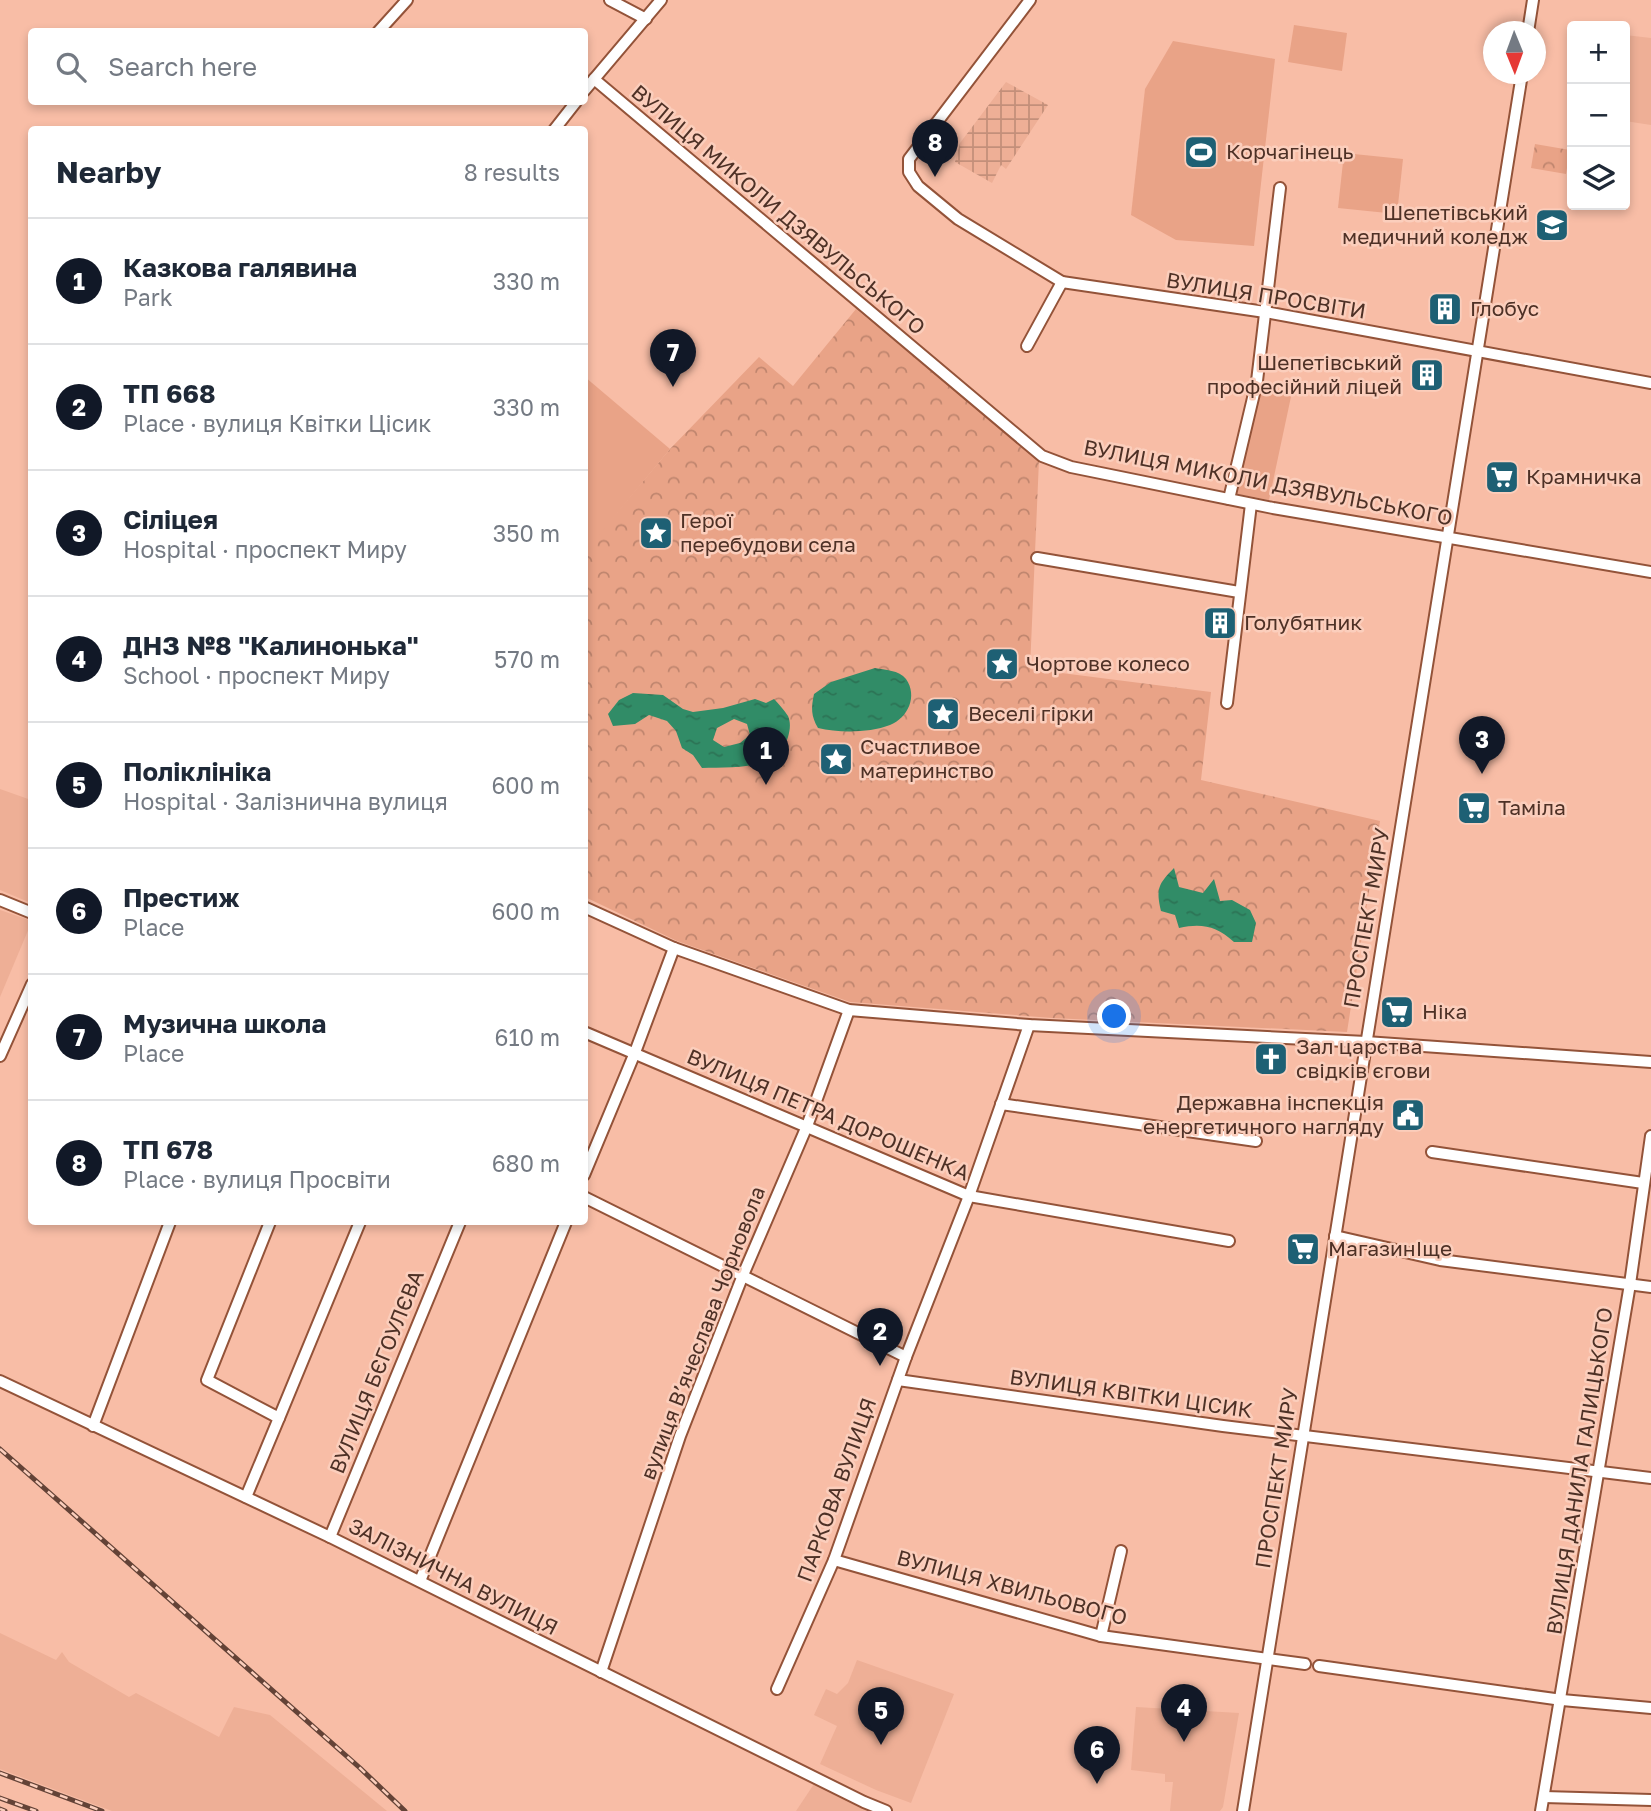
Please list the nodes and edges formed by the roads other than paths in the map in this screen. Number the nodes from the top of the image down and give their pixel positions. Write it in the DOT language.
graph roads {
  1 [pos="407,0"];
  2 [pos="611,0"];
  3 [pos="661,0"];
  4 [pos="1031,0"];
  5 [pos="1533,0"];
  6 [pos="646,19"];
  7 [pos="1530,21"];
  8 [pos="382,28"];
  9 [pos="594,79"];
  10 [pos="1520,84"];
  11 [pos="588,86"];
  12 [pos="574,105"];
  13 [pos="557,126"];
  14 [pos="1280,188"];
  15 [pos="1062,282"];
  16 [pos="1265,312"];
  17 [pos="1027,346"];
  18 [pos="1478,353"];
  19 [pos="1651,383"];
  20 [pos="1229,499"];
  21 [pos="1251,504"];
  22 [pos="1448,537"];
  23 [pos="1037,558"];
  24 [pos="1651,572"];
  25 [pos="1239,592"];
  26 [pos="1227,703"];
  27 [pos="0,900"];
  28 [pos="588,909"];
  29 [pos="28,911"];
  30 [pos="674,948"];
  31 [pos="28,993"];
  32 [pos="849,1010"];
  33 [pos="1029,1025"];
  34 [pos="588,1034"];
  35 [pos="1366,1042"];
  36 [pos="634,1055"];
  37 [pos="0,1056"];
  38 [pos="1651,1062"];
  39 [pos="1001,1104"];
  40 [pos="807,1126"];
  41 [pos="1651,1136"];
  42 [pos="1256,1141"];
  43 [pos="1650,1149"];
  44 [pos="1432,1152"];
  45 [pos="588,1165"];
  46 [pos="1643,1183"];
  47 [pos="969,1196"];
  48 [pos="588,1199"];
  49 [pos="169,1225"];
  50 [pos="269,1225"];
  51 [pos="359,1225"];
  52 [pos="459,1225"];
  53 [pos="565,1225"];
  54 [pos="1335,1236"];
  55 [pos="1230,1241"];
  56 [pos="743,1275"];
  57 [pos="1630,1284"];
  58 [pos="1651,1287"];
  59 [pos="906,1357"];
  60 [pos="898,1380"];
  61 [pos="0,1381"];
  62 [pos="279,1418"];
  63 [pos="93,1426"];
  64 [pos="1303,1436"];
  65 [pos="1599,1472"];
  66 [pos="1651,1478"];
  67 [pos="246,1497"];
  68 [pos="330,1537"];
  69 [pos="1121,1551"];
  70 [pos="834,1560"];
  71 [pos="420,1581"];
  72 [pos="1101,1636"];
  73 [pos="1268,1659"];
  74 [pos="1305,1664"];
  75 [pos="1319,1667"];
  76 [pos="601,1672"];
  77 [pos="777,1689"];
  78 [pos="1562,1700"];
  79 [pos="1651,1708"];
  80 [pos="1544,1797"];
  81 [pos="1651,1800"];
  82 [pos="886,1811"];
  83 [pos="1243,1811"];
  84 [pos="1541,1811"];
  1 -- 8 [label="street"];
  2 -- 6 [label="street"];
  3 -- 6 [label="street"];
  4 -- 15 [label="street, ВУЛИЦЯ ПРОСВІТИ"];
  5 -- 7 [label="street"];
  6 -- 9 [label="street"];
  9 -- 11 [label="street"];
  9 -- 20 [label="street, ВУЛИЦЯ МИКОЛИ ДЗЯВУЛЬСЬКОГО"];
  10 -- 18 [label="street, ПРОСПЕКТ МИРУ"];
  12 -- 13 [label="street"];
  14 -- 16 [label="street"];
  15 -- 16 [label="street, ВУЛИЦЯ ПРОСВІТИ"];
  15 -- 17 [label="street"];
  16 -- 18 [label="street, ВУЛИЦЯ ПРОСВІТИ"];
  16 -- 20 [label="street"];
  18 -- 19 [label="street, ВУЛИЦЯ ПРОСВІТИ"];
  18 -- 22 [label="street, ПРОСПЕКТ МИРУ"];
  20 -- 21 [label="street, ВУЛИЦЯ МИКОЛИ ДЗЯВУЛЬСЬКОГО"];
  21 -- 22 [label="street, ВУЛИЦЯ МИКОЛИ ДЗЯВУЛЬСЬКОГО"];
  21 -- 25 [label="street"];
  22 -- 24 [label="street, ВУЛИЦЯ МИКОЛИ ДЗЯВУЛЬСЬКОГО"];
  22 -- 35 [label="street, ПРОСПЕКТ МИРУ"];
  23 -- 25 [label="street"];
  25 -- 26 [label="street"];
  27 -- 29 [label="street"];
  28 -- 30 [label="street"];
  30 -- 32 [label="street"];
  30 -- 36 [label="street"];
  31 -- 37 [label="street"];
  32 -- 33 [label="street"];
  32 -- 40 [label="street, вулиця Вʼячеслава Чорновола"];
  33 -- 35 [label="street"];
  33 -- 39 [label="street, ПАРКОВА ВУЛИЦЯ"];
  34 -- 36 [label="street, ВУЛИЦЯ ПЕТРА ДОРОШЕНКА"];
  35 -- 38 [label="street"];
  35 -- 54 [label="street, ПРОСПЕКТ МИРУ"];
  36 -- 40 [label="street, ВУЛИЦЯ ПЕТРА ДОРОШЕНКА"];
  36 -- 45 [label="street"];
  39 -- 42 [label="street"];
  39 -- 47 [label="street, ПАРКОВА ВУЛИЦЯ"];
  40 -- 47 [label="street, ВУЛИЦЯ ПЕТРА ДОРОШЕНКА"];
  40 -- 56 [label="street, вулиця Вʼячеслава Чорновола"];
  41 -- 43 [label="street, ВУЛИЦЯ ДАНИЛА ГАЛИЦЬКОГО"];
  43 -- 46 [label="street, ВУЛИЦЯ ДАНИЛА ГАЛИЦЬКОГО"];
  44 -- 46 [label="street"];
  46 -- 57 [label="street, ВУЛИЦЯ ДАНИЛА ГАЛИЦЬКОГО"];
  47 -- 55 [label="street, ВУЛИЦЯ ПЕТРА ДОРОШЕНКА"];
  47 -- 59 [label="street, ПАРКОВА ВУЛИЦЯ"];
  48 -- 56 [label="street"];
  49 -- 63 [label="street"];
  50 -- 62 [label="street"];
  51 -- 62 [label="street"];
  52 -- 68 [label="street, ВУЛИЦЯ БЄГОУЛЄВА"];
  53 -- 71 [label="street"];
  54 -- 57 [label="street"];
  54 -- 64 [label="street, ПРОСПЕКТ МИРУ"];
  56 -- 59 [label="street"];
  56 -- 76 [label="street, вулиця Вʼячеслава Чорновола"];
  57 -- 58 [label="street"];
  57 -- 65 [label="street, ВУЛИЦЯ ДАНИЛА ГАЛИЦЬКОГО"];
  59 -- 60 [label="street, ПАРКОВА ВУЛИЦЯ"];
  60 -- 64 [label="street, ВУЛИЦЯ КВІТКИ ЦІСИК"];
  60 -- 70 [label="street, ПАРКОВА ВУЛИЦЯ"];
  61 -- 63 [label="street, ЗАЛІЗНИЧНА ВУЛИЦЯ"];
  62 -- 67 [label="street"];
  63 -- 67 [label="street, ЗАЛІЗНИЧНА ВУЛИЦЯ"];
  64 -- 65 [label="street, ВУЛИЦЯ КВІТКИ ЦІСИК"];
  64 -- 73 [label="street, ПРОСПЕКТ МИРУ"];
  65 -- 66 [label="street, ВУЛИЦЯ КВІТКИ ЦІСИК"];
  65 -- 78 [label="street, ВУЛИЦЯ ДАНИЛА ГАЛИЦЬКОГО"];
  67 -- 68 [label="street, ЗАЛІЗНИЧНА ВУЛИЦЯ"];
  68 -- 71 [label="street, ЗАЛІЗНИЧНА ВУЛИЦЯ"];
  69 -- 72 [label="street"];
  70 -- 72 [label="street, ВУЛИЦЯ ХВИЛЬОВОГО"];
  70 -- 77 [label="street, ПАРКОВА ВУЛИЦЯ"];
  71 -- 76 [label="street, ЗАЛІЗНИЧНА ВУЛИЦЯ"];
  72 -- 73 [label="street, ВУЛИЦЯ ХВИЛЬОВОГО"];
  73 -- 74 [label="street, ВУЛИЦЯ ХВИЛЬОВОГО"];
  73 -- 83 [label="street, ПРОСПЕКТ МИРУ"];
  75 -- 78 [label="street"];
  76 -- 82 [label="street, ЗАЛІЗНИЧНА ВУЛИЦЯ"];
  78 -- 79 [label="street"];
  78 -- 80 [label="street, ВУЛИЦЯ ДАНИЛА ГАЛИЦЬКОГО"];
  80 -- 81 [label="street"];
  80 -- 84 [label="street, ВУЛИЦЯ ДАНИЛА ГАЛИЦЬКОГО"];
}
